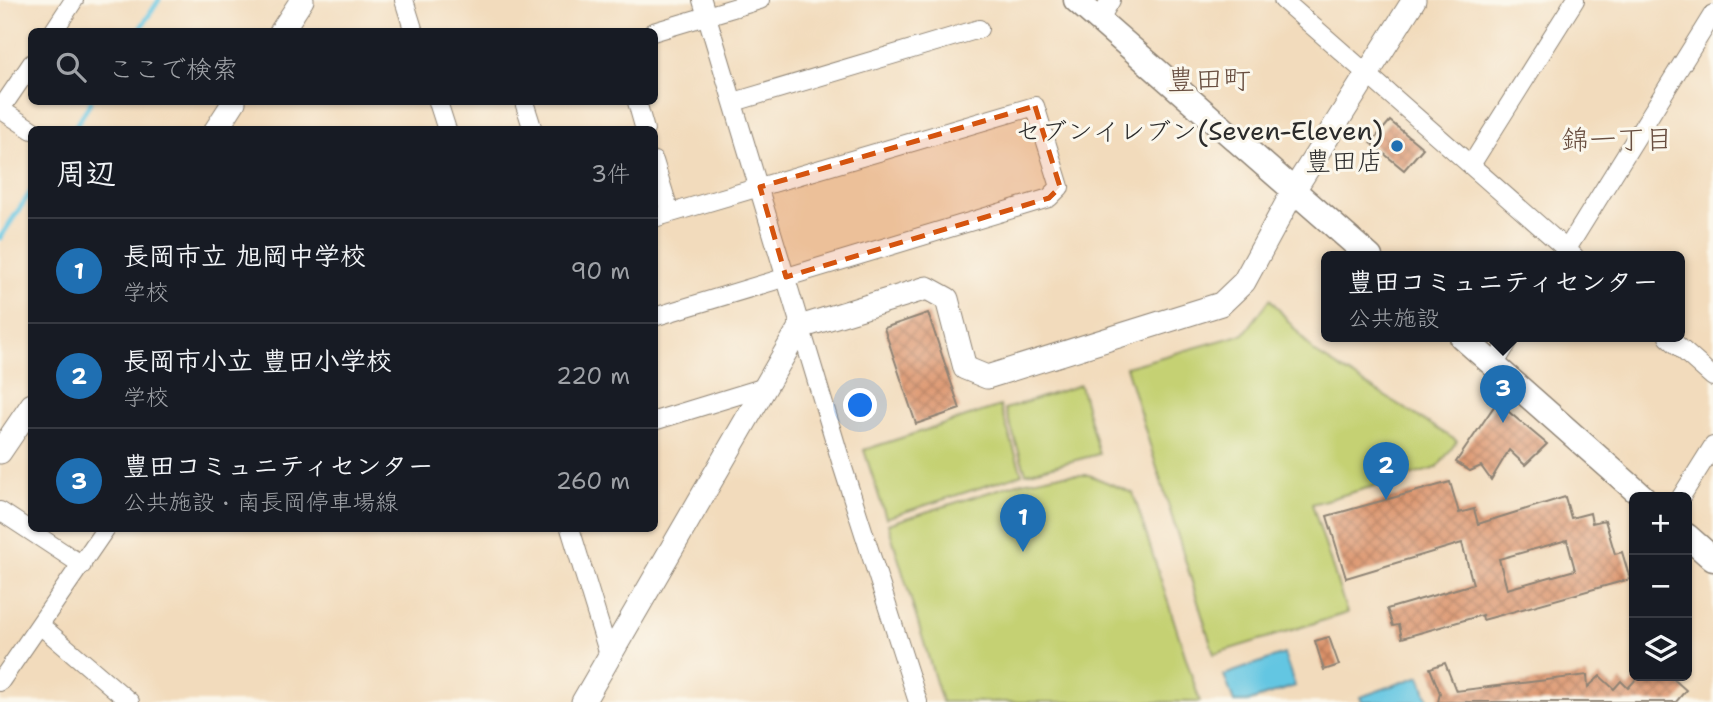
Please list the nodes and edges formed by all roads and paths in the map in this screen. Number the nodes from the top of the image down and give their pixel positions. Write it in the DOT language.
graph roads {
  1 [pos="74,0"];
  2 [pos="302,0"];
  3 [pos="404,0"];
  4 [pos="760,0"];
  5 [pos="1076,0"];
  6 [pos="1283,0"];
  7 [pos="1414,0"];
  8 [pos="1575,0"];
  9 [pos="705,8"];
  10 [pos="1105,10"];
  11 [pos="1711,24"];
  12 [pos="56,28"];
  13 [pos="284,28"];
  14 [pos="413,28"];
  15 [pos="658,30"];
  16 [pos="979,30"];
  17 [pos="28,70"];
  18 [pos="1367,74"];
  19 [pos="734,102"];
  20 [pos="232,105"];
  21 [pos="439,105"];
  22 [pos="525,105"];
  23 [pos="638,105"];
  24 [pos="0,109"];
  25 [pos="219,126"];
  26 [pos="446,126"];
  27 [pos="532,126"];
  28 [pos="644,126"];
  29 [pos="28,127"];
  30 [pos="1471,165"];
  31 [pos="760,187"];
  32 [pos="658,188"];
  33 [pos="1294,190"];
  34 [pos="662,215"];
  35 [pos="1363,251"];
  36 [pos="1565,251"];
  37 [pos="1570,251"];
  38 [pos="786,277"];
  39 [pos="658,316"];
  40 [pos="800,327"];
  41 [pos="1468,342"];
  42 [pos="1508,342"];
  43 [pos="1674,342"];
  44 [pos="1493,365"];
  45 [pos="1713,377"];
  46 [pos="765,387"];
  47 [pos="28,411"];
  48 [pos="658,420"];
  49 [pos="1713,446"];
  50 [pos="0,452"];
  51 [pos="1637,492"];
  52 [pos="1684,492"];
  53 [pos="0,511"];
  54 [pos="28,529"];
  55 [pos="32,532"];
  56 [pos="103,532"];
  57 [pos="571,532"];
  58 [pos="1692,540"];
  59 [pos="1713,558"];
  60 [pos="82,565"];
  61 [pos="40,625"];
  62 [pos="609,655"];
  63 [pos="0,682"];
  64 [pos="130,702"];
  65 [pos="583,702"];
  66 [pos="918,702"];
  1 -- 12 [label="street"];
  2 -- 13 [label="street"];
  3 -- 14 [label="street"];
  4 -- 9 [label="street"];
  5 -- 10 [label="main road"];
  6 -- 18 [label="street"];
  7 -- 18 [label="street"];
  8 -- 30 [label="street"];
  9 -- 15 [label="street"];
  9 -- 19 [label="street"];
  10 -- 33 [label="main road"];
  11 -- 37 [label="street"];
  16 -- 19 [label="street"];
  17 -- 24 [label="street"];
  18 -- 30 [label="street"];
  18 -- 33 [label="street"];
  19 -- 31 [label="street"];
  20 -- 25 [label="street"];
  21 -- 26 [label="street"];
  22 -- 27 [label="street"];
  23 -- 28 [label="street"];
  24 -- 29 [label="street"];
  30 -- 36 [label="street"];
  31 -- 34 [label="street"];
  31 -- 38 [label="street"];
  31 -- 38 [label="street"];
  32 -- 34 [label="street"];
  33 -- 35 [label="main road"];
  33 -- 40 [label="street"];
  38 -- 39 [label="street"];
  38 -- 40 [label="street"];
  40 -- 46 [label="street"];
  40 -- 66 [label="street"];
  41 -- 44 [label="main road"];
  42 -- 44 [label="street"];
  43 -- 45 [label="street"];
  44 -- 51 [label="main road"];
  46 -- 48 [label="street"];
  46 -- 62 [label="street"];
  47 -- 50 [label="street"];
  49 -- 52 [label="street"];
  53 -- 54 [label="street"];
  55 -- 60 [label="street"];
  56 -- 60 [label="street"];
  57 -- 62 [label="street"];
  58 -- 59 [label="main road"];
  60 -- 61 [label="street"];
  61 -- 63 [label="street"];
  61 -- 64 [label="street"];
  62 -- 65 [label="street"];
}
